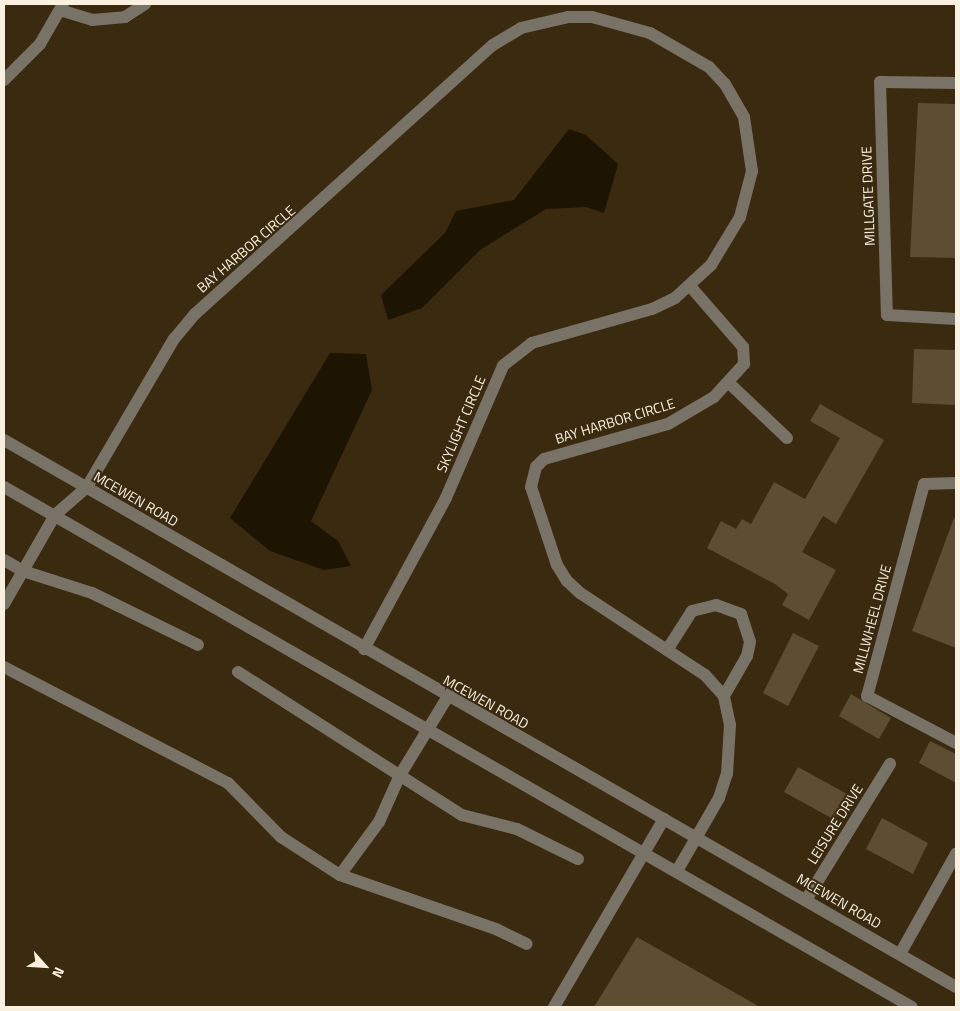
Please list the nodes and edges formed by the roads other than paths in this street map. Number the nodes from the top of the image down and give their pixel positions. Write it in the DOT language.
graph roads {
  1 [pos="145,4"];
  2 [pos="62,7"];
  3 [pos="4,80"];
  4 [pos="956,83"];
  5 [pos="690,286"];
  6 [pos="956,319"];
  7 [pos="729,383"];
  8 [pos="787,438"];
  9 [pos="4,440"];
  10 [pos="956,483"];
  11 [pos="4,487"];
  12 [pos="87,487"];
  13 [pos="55,515"];
  14 [pos="4,560"];
  15 [pos="23,571"];
  16 [pos="4,604"];
  17 [pos="198,645"];
  18 [pos="364,649"];
  19 [pos="667,650"];
  20 [pos="4,667"];
  21 [pos="238,672"];
  22 [pos="724,696"];
  23 [pos="447,698"];
  24 [pos="427,729"];
  25 [pos="956,743"];
  26 [pos="890,764"];
  27 [pos="400,776"];
  28 [pos="664,819"];
  29 [pos="696,838"];
  30 [pos="644,853"];
  31 [pos="956,854"];
  32 [pos="578,859"];
  33 [pos="677,872"];
  34 [pos="340,875"];
  35 [pos="806,900"];
  36 [pos="527,944"];
  37 [pos="900,954"];
  38 [pos="956,986"];
  39 [pos="554,1007"];
  40 [pos="912,1007"];
  1 -- 2 [label="street"];
  2 -- 3 [label="street"];
  4 -- 6 [label="street, MILLGATE DRIVE"];
  5 -- 7 [label="street, BAY HARBOR CIRCLE"];
  5 -- 12 [label="street, BAY HARBOR CIRCLE"];
  5 -- 18 [label="street, SKYLIGHT CIRCLE"];
  7 -- 8 [label="street"];
  7 -- 19 [label="street, BAY HARBOR CIRCLE"];
  9 -- 12 [label="street, MCEWEN ROAD"];
  10 -- 25 [label="street, MILLWHEEL DRIVE"];
  11 -- 13 [label="street"];
  12 -- 13 [label="street, BAY HARBOR CIRCLE"];
  12 -- 18 [label="street, MCEWEN ROAD"];
  13 -- 15 [label="street, BAY HARBOR CIRCLE"];
  13 -- 24 [label="street"];
  14 -- 15 [label="street"];
  15 -- 16 [label="street, BAY HARBOR CIRCLE"];
  15 -- 17 [label="street"];
  18 -- 23 [label="street, MCEWEN ROAD"];
  19 -- 22 [label="street, BAY HARBOR CIRCLE"];
  19 -- 22 [label="street"];
  20 -- 34 [label="street"];
  21 -- 27 [label="street"];
  22 -- 29 [label="street"];
  23 -- 24 [label="street"];
  23 -- 28 [label="street, MCEWEN ROAD"];
  24 -- 27 [label="street"];
  24 -- 30 [label="street"];
  26 -- 35 [label="street, LEISURE DRIVE"];
  27 -- 32 [label="street"];
  27 -- 34 [label="street"];
  28 -- 29 [label="street, MCEWEN ROAD"];
  28 -- 30 [label="street"];
  29 -- 33 [label="street"];
  29 -- 35 [label="street, MCEWEN ROAD"];
  30 -- 33 [label="street"];
  30 -- 39 [label="street"];
  31 -- 37 [label="street"];
  33 -- 40 [label="street"];
  34 -- 36 [label="street"];
  35 -- 37 [label="street, MCEWEN ROAD"];
  37 -- 38 [label="street, MCEWEN ROAD"];
}
